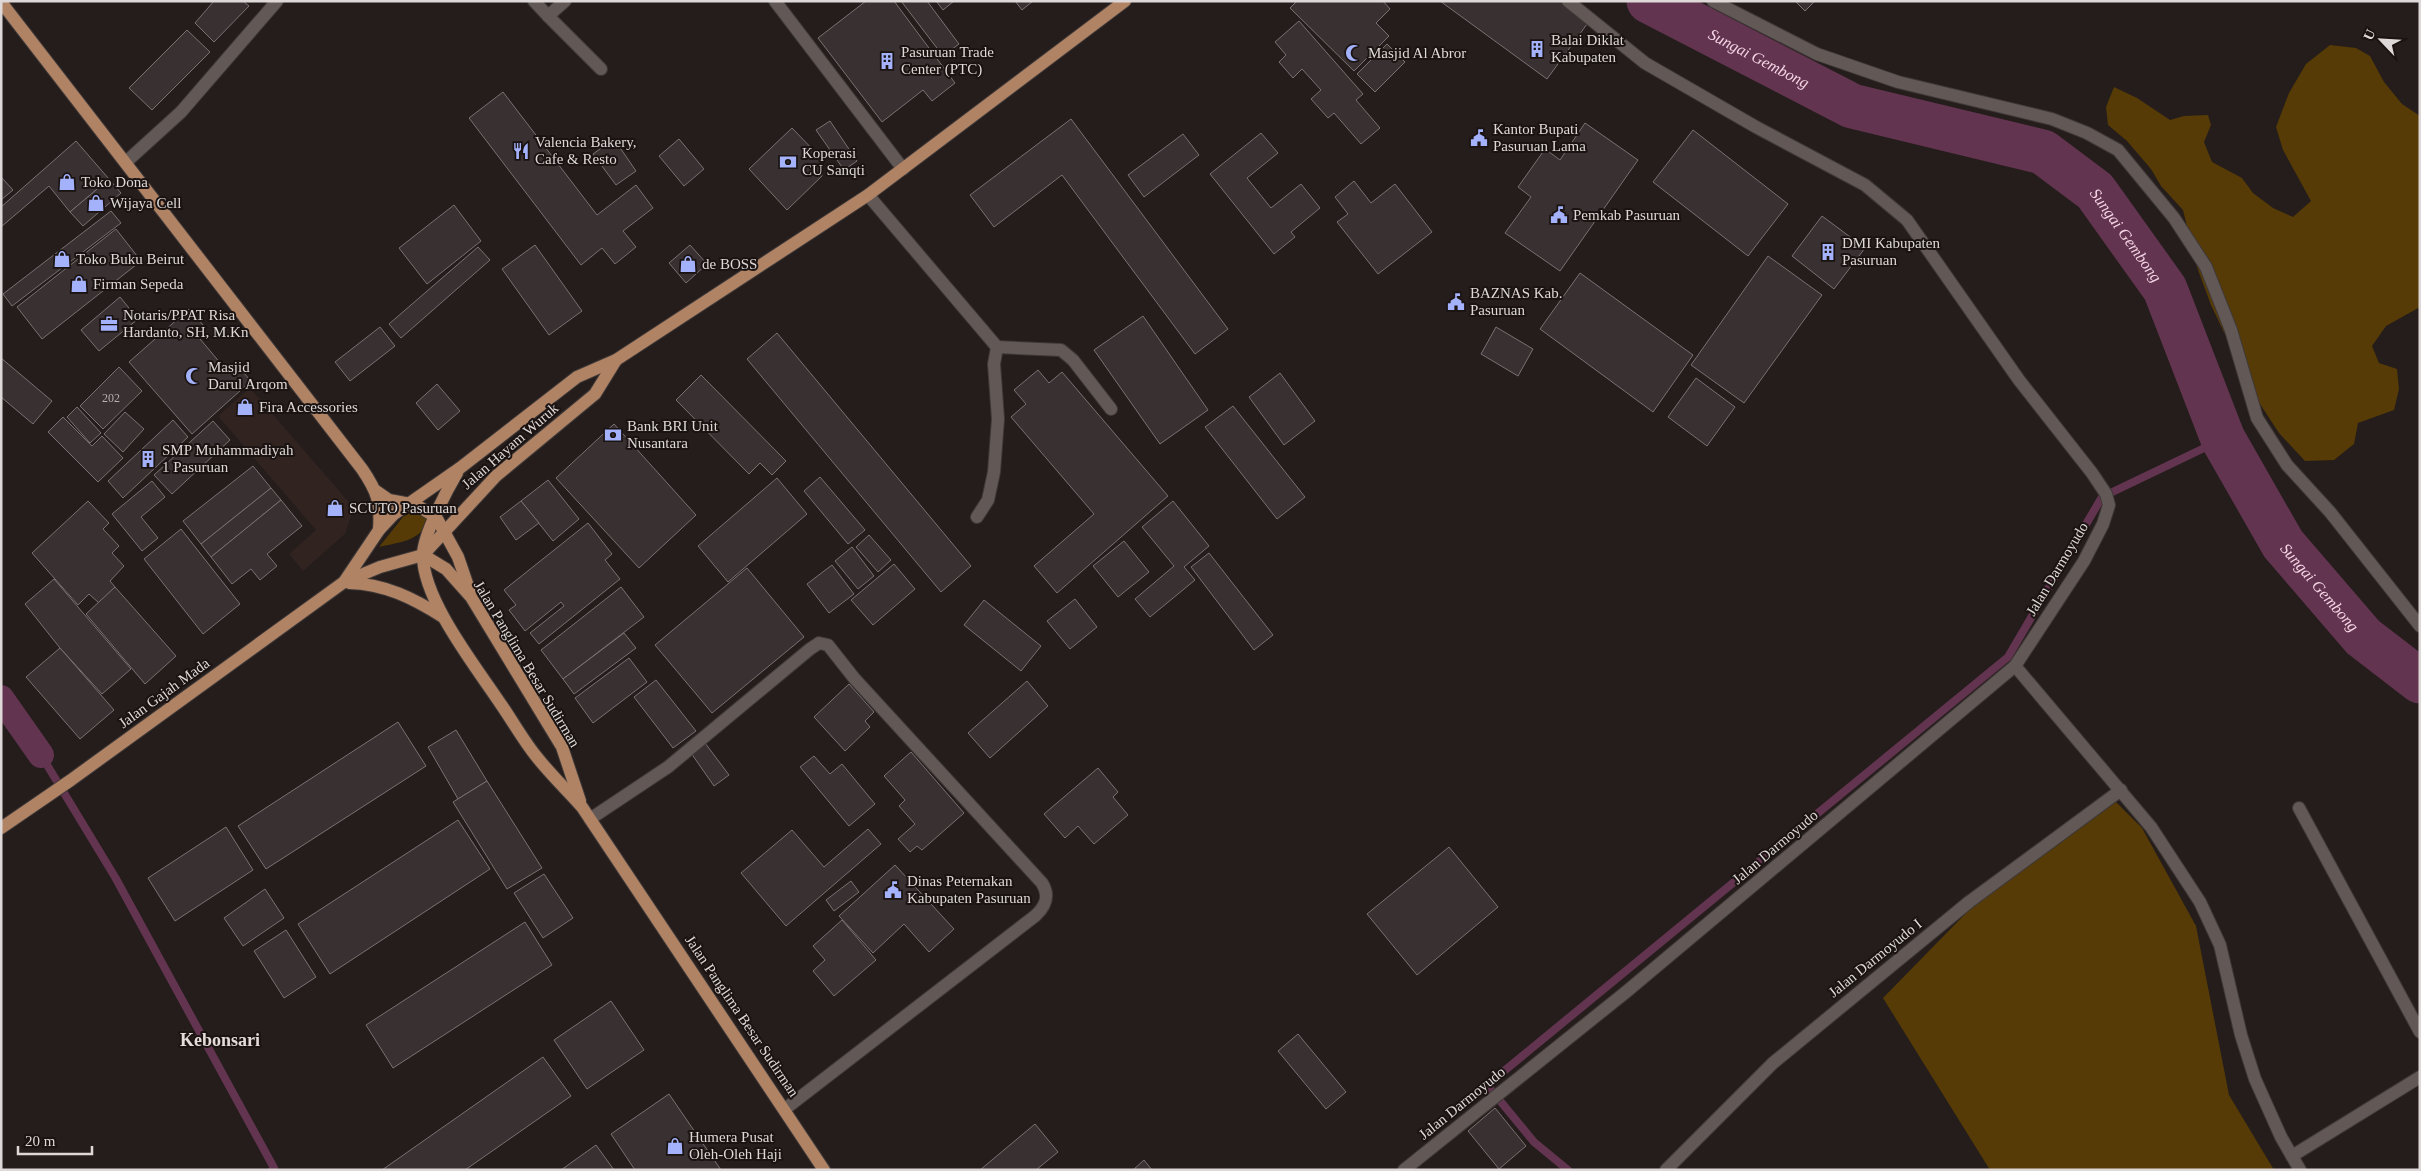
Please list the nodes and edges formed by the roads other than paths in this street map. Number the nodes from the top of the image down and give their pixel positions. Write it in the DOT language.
graph roads {
  1 [pos="277,1"];
  2 [pos="534,1"];
  3 [pos="565,1"];
  4 [pos="775,1"];
  5 [pos="1125,1"];
  6 [pos="1568,1"];
  7 [pos="1714,1"];
  8 [pos="1,2"];
  9 [pos="548,16"];
  10 [pos="601,69"];
  11 [pos="126,162"];
  12 [pos="903,169"];
  13 [pos="868,195"];
  14 [pos="997,347"];
  15 [pos="616,360"];
  16 [pos="1111,409"];
  17 [pos="460,468"];
  18 [pos="376,490"];
  19 [pos="408,504"];
  20 [pos="977,517"];
  21 [pos="436,518"];
  22 [pos="379,530"];
  23 [pos="445,533"];
  24 [pos="422,555"];
  25 [pos="344,582"];
  26 [pos="471,597"];
  27 [pos="446,618"];
  28 [pos="2420,626"];
  29 [pos="2016,666"];
  30 [pos="2121,790"];
  31 [pos="582,807"];
  32 [pos="2299,808"];
  33 [pos="590,819"];
  34 [pos="1,828"];
  35 [pos="2420,1032"];
  36 [pos="2420,1077"];
  37 [pos="784,1109"];
  38 [pos="2292,1156"];
  39 [pos="824,1170"];
  40 [pos="1404,1170"];
  41 [pos="1666,1170"];
  42 [pos="2300,1170"];
  1 -- 11 [label="street"];
  2 -- 9 [label="street"];
  3 -- 9 [label="street"];
  4 -- 12 [label="street"];
  5 -- 12 [label="main road, Jalan Hayam Wuruk"];
  6 -- 29 [label="street, Jalan Darmoyudo"];
  7 -- 28 [label="street"];
  8 -- 11 [label="main road"];
  9 -- 10 [label="street"];
  11 -- 18 [label="main road"];
  12 -- 13 [label="main road, Jalan Hayam Wuruk"];
  13 -- 14 [label="street"];
  13 -- 15 [label="main road, Jalan Hayam Wuruk"];
  14 -- 16 [label="street"];
  14 -- 20 [label="street"];
  15 -- 17 [label="main road, Jalan Hayam Wuruk"];
  15 -- 23 [label="main road, Jalan Hayam Wuruk"];
  17 -- 19 [label="main road, Jalan Hayam Wuruk"];
  17 -- 21 [label="main road"];
  18 -- 19 [label="main road"];
  18 -- 22 [label="main road"];
  19 -- 21 [label="main road"];
  19 -- 22 [label="main road, Jalan Hayam Wuruk"];
  21 -- 23 [label="main road"];
  21 -- 24 [label="main road"];
  22 -- 25 [label="main road, Jalan Hayam Wuruk"];
  23 -- 24 [label="main road, Jalan Hayam Wuruk"];
  23 -- 26 [label="main road"];
  24 -- 25 [label="main road"];
  24 -- 26 [label="main road, Jalan Panglima Besar Sudirman"];
  24 -- 27 [label="main road, Jalan Panglima Besar Sudirman"];
  25 -- 27 [label="main road"];
  25 -- 34 [label="main road, Jalan Gajah Mada"];
  26 -- 31 [label="main road, Jalan Panglima Besar Sudirman"];
  27 -- 31 [label="main road, Jalan Panglima Besar Sudirman"];
  29 -- 30 [label="street"];
  29 -- 40 [label="street, Jalan Darmoyudo"];
  30 -- 38 [label="street"];
  30 -- 41 [label="street, Jalan Darmoyudo I"];
  31 -- 33 [label="main road, Jalan Panglima Besar Sudirman"];
  32 -- 35 [label="street"];
  33 -- 37 [label="main road, Jalan Panglima Besar Sudirman"];
  33 -- 37 [label="street"];
  36 -- 38 [label="street"];
  37 -- 39 [label="main road, Jalan Panglima Besar Sudirman"];
  38 -- 42 [label="street"];
}
